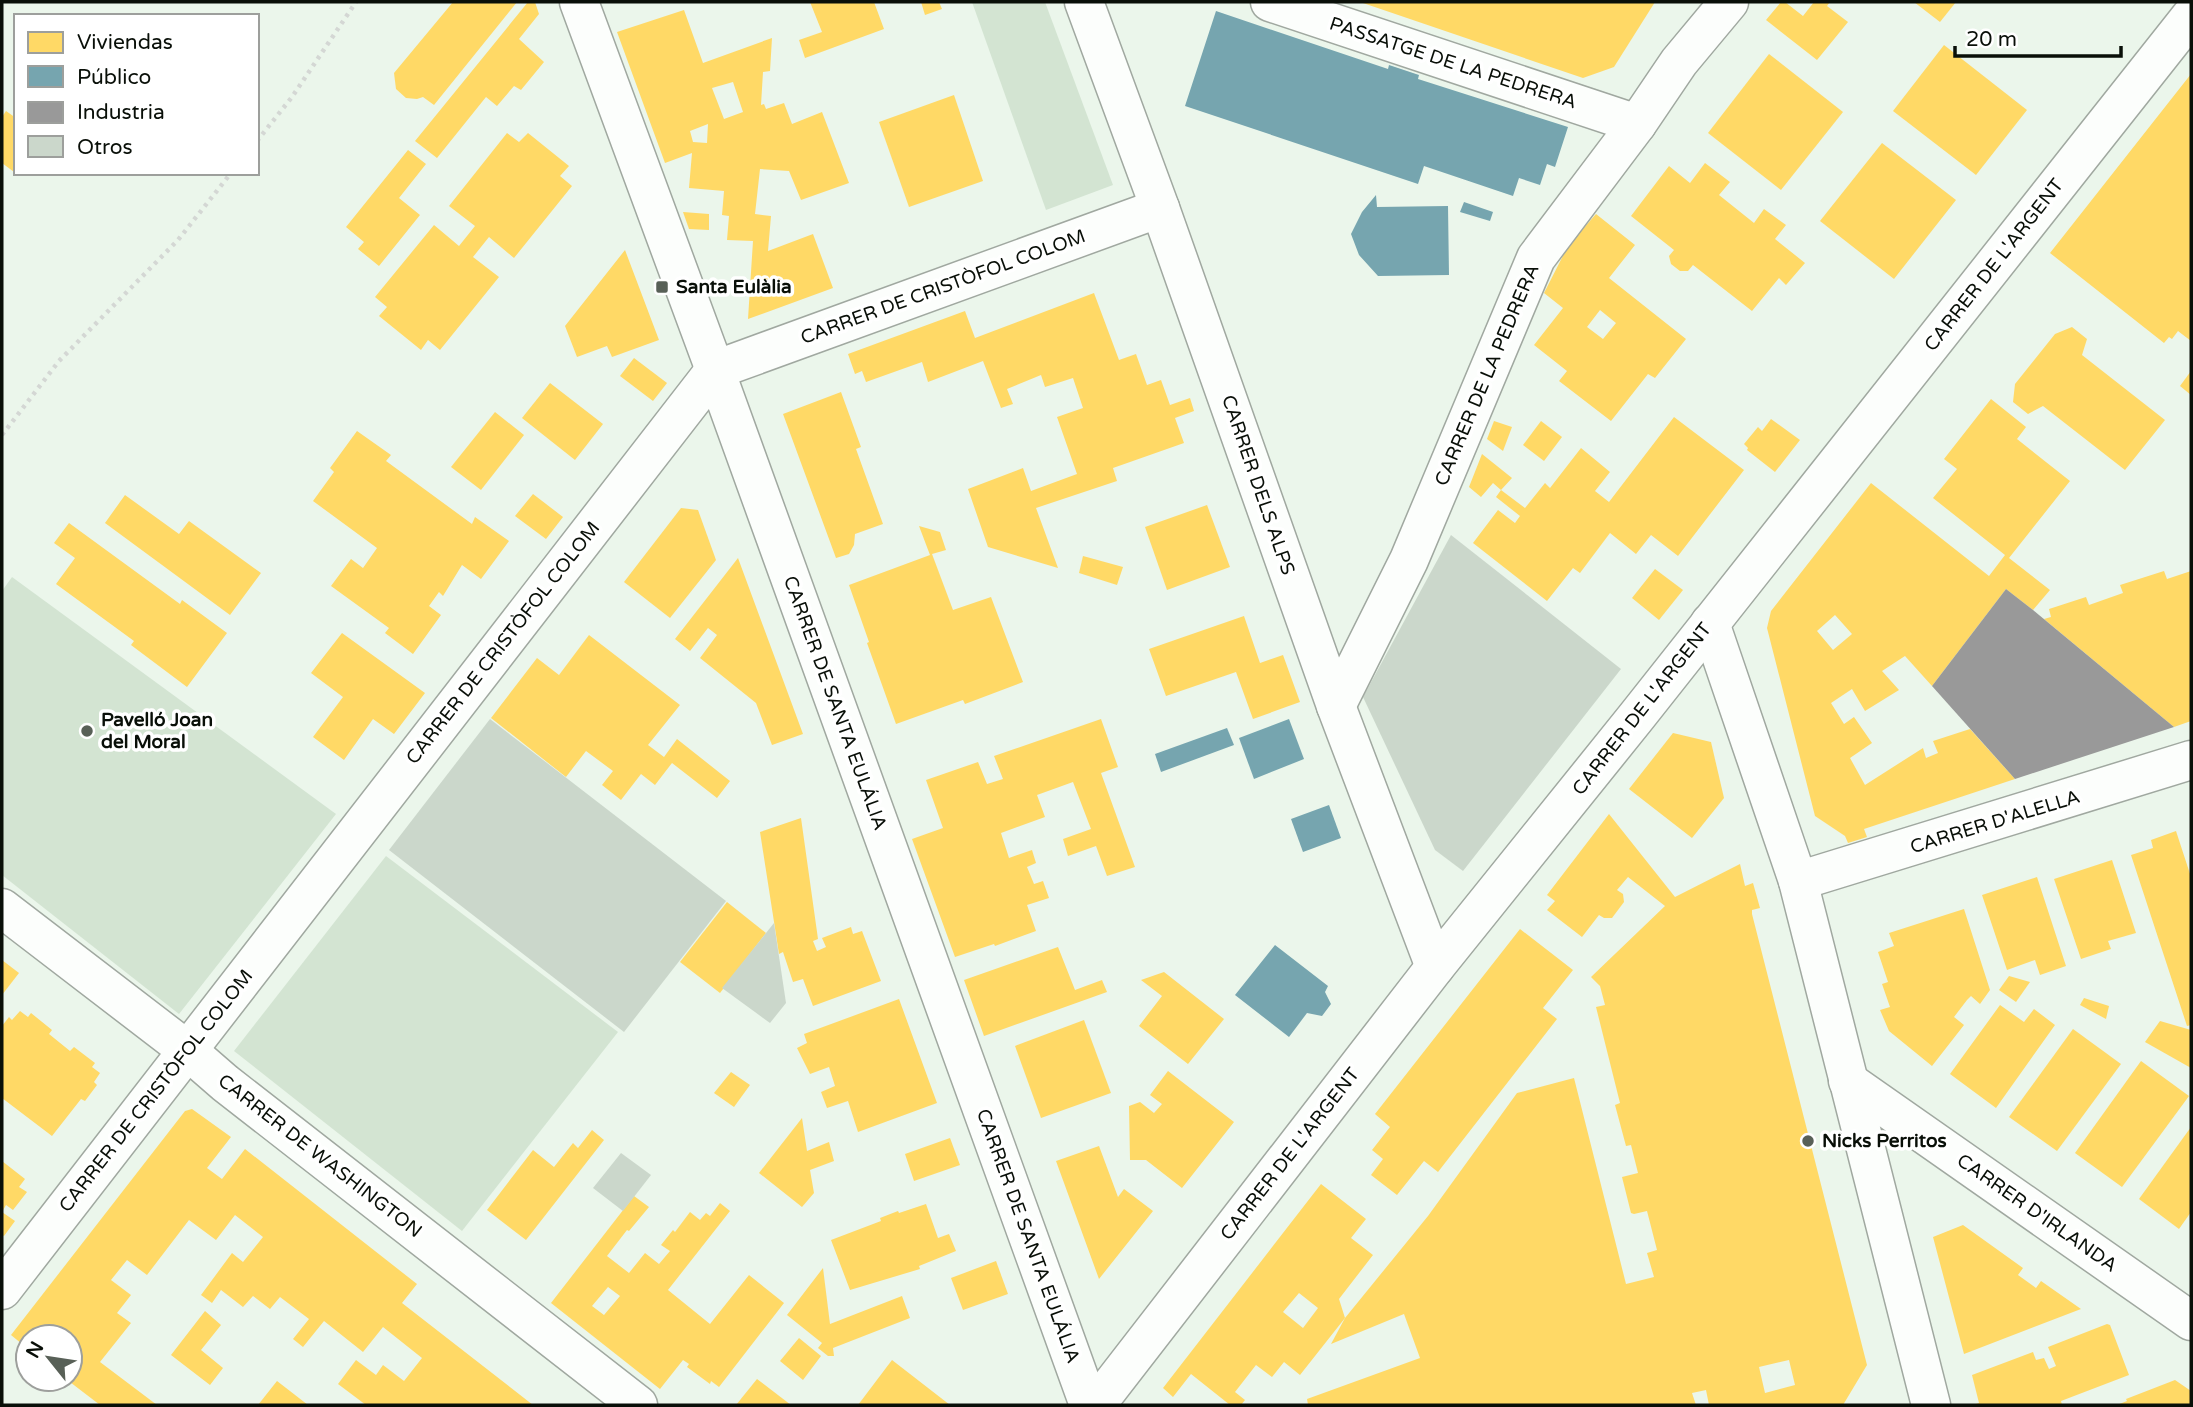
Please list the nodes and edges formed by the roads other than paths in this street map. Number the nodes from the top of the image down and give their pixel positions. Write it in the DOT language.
graph roads {
  1 [pos="579,2"];
  2 [pos="1084,2"];
  3 [pos="1270,2"];
  4 [pos="1729,2"];
  5 [pos="2191,16"];
  6 [pos="1637,124"];
  7 [pos="1160,208"];
  8 [pos="715,370"];
  9 [pos="1710,623"];
  10 [pos="1336,706"];
  11 [pos="2191,760"];
  12 [pos="1798,881"];
  13 [pos="2,908"];
  14 [pos="1435,967"];
  15 [pos="187,1050"];
  16 [pos="1848,1081"];
  17 [pos="2,1290"];
  18 [pos="2191,1321"];
  19 [pos="638,1405"];
  20 [pos="1089,1405"];
  21 [pos="1096,1405"];
  22 [pos="1931,1405"];
  1 -- 8 [label="street, CARRER DE SANTA EULÁLIA"];
  2 -- 7 [label="street, CARRER DELS ALPS"];
  3 -- 6 [label="street, PASSATGE DE LA PEDRERA"];
  4 -- 6 [label="street, CARRER DE LA PEDRERA"];
  5 -- 9 [label="street, CARRER DE L'ARGENT"];
  6 -- 10 [label="street, CARRER DE LA PEDRERA"];
  7 -- 8 [label="street, CARRER DE CRISTÒFOL COLOM"];
  7 -- 10 [label="street, CARRER DELS ALPS"];
  8 -- 15 [label="street, CARRER DE CRISTÒFOL COLOM"];
  8 -- 20 [label="street, CARRER DE SANTA EULÁLIA"];
  9 -- 12 [label="street"];
  9 -- 14 [label="street, CARRER DE L'ARGENT"];
  10 -- 14 [label="street, CARRER DELS ALPS"];
  11 -- 12 [label="street, CARRER D'ALELLA"];
  12 -- 16 [label="street"];
  13 -- 15 [label="street, CARRER DE WASHINGTON"];
  14 -- 21 [label="street, CARRER DE L'ARGENT"];
  15 -- 17 [label="street, CARRER DE CRISTÒFOL COLOM"];
  15 -- 19 [label="street, CARRER DE WASHINGTON"];
  16 -- 18 [label="street, CARRER D'IRLANDA"];
  16 -- 22 [label="street"];
}
